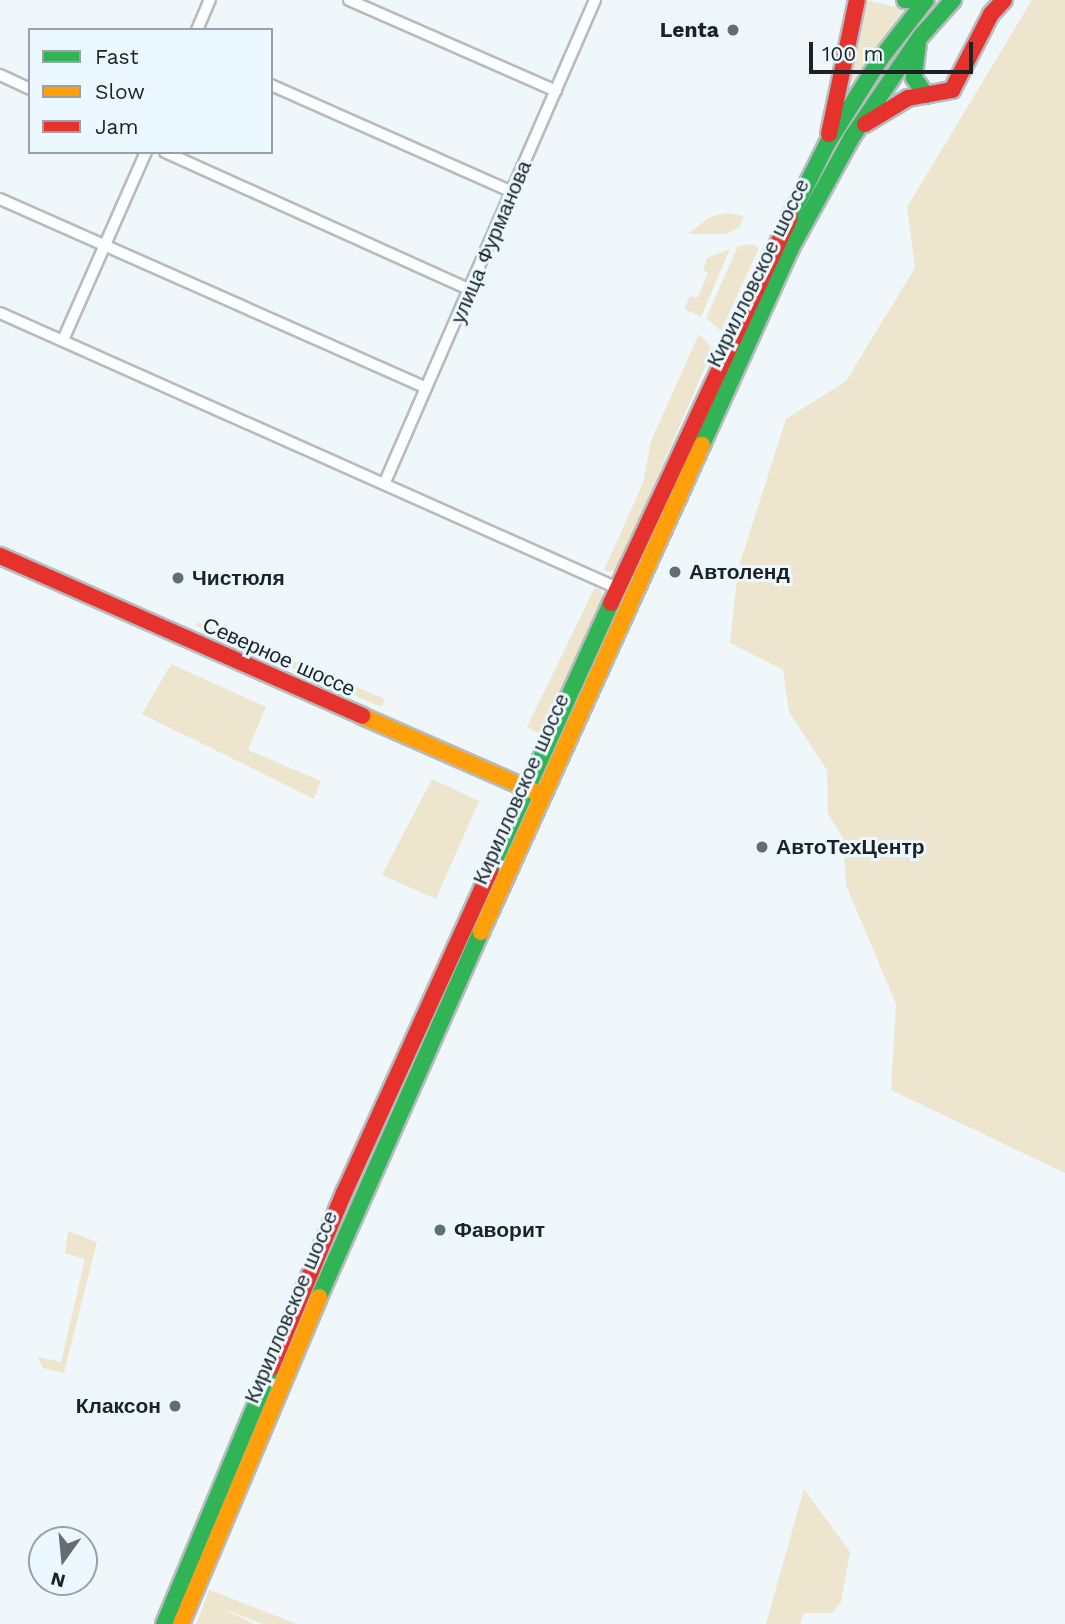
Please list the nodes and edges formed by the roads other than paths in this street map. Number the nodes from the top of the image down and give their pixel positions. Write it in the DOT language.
graph roads {
  1 [pos="210,0"];
  2 [pos="349,0"];
  3 [pos="596,0"];
  4 [pos="857,0"];
  5 [pos="926,0"];
  6 [pos="953,0"];
  7 [pos="1004,0"];
  8 [pos="198,28"];
  9 [pos="920,37"];
  10 [pos="0,75"];
  11 [pos="273,86"];
  12 [pos="28,88"];
  13 [pos="556,91"];
  14 [pos="926,95"];
  15 [pos="852,137"];
  16 [pos="827,144"];
  17 [pos="145,154"];
  18 [pos="168,154"];
  19 [pos="512,192"];
  20 [pos="0,199"];
  21 [pos="106,248"];
  22 [pos="471,290"];
  23 [pos="0,313"];
  24 [pos="63,340"];
  25 [pos="426,388"];
  26 [pos="385,482"];
  27 [pos="0,556"];
  28 [pos="617,588"];
  29 [pos="535,792"];
  30 [pos="164,1624"];
  31 [pos="181,1624"];
  1 -- 8 [label="street"];
  2 -- 13 [label="street"];
  3 -- 13 [label="street, улица Фурманова"];
  4 -- 16 [label="main road"];
  5 -- 16 [label="main road, Кирилловское шоссе"];
  6 -- 9 [label="main road, Кирилловское шоссе"];
  7 -- 14 [label="main road"];
  9 -- 14 [label="main road"];
  9 -- 15 [label="main road, Кирилловское шоссе"];
  10 -- 12 [label="street"];
  11 -- 19 [label="street"];
  13 -- 19 [label="street, улица Фурманова"];
  14 -- 15 [label="main road"];
  15 -- 29 [label="main road, Кирилловское шоссе"];
  16 -- 28 [label="main road, Кирилловское шоссе"];
  17 -- 21 [label="street"];
  18 -- 22 [label="street"];
  19 -- 22 [label="street, улица Фурманова"];
  20 -- 21 [label="street"];
  21 -- 24 [label="street"];
  21 -- 25 [label="street"];
  22 -- 25 [label="street, улица Фурманова"];
  23 -- 24 [label="street"];
  24 -- 26 [label="street"];
  25 -- 26 [label="street, улица Фурманова"];
  26 -- 28 [label="street"];
  27 -- 29 [label="main road, Северное шоссе"];
  28 -- 29 [label="main road, Кирилловское шоссе"];
  29 -- 30 [label="main road, Кирилловское шоссе"];
  29 -- 31 [label="main road, Кирилловское шоссе"];
}
